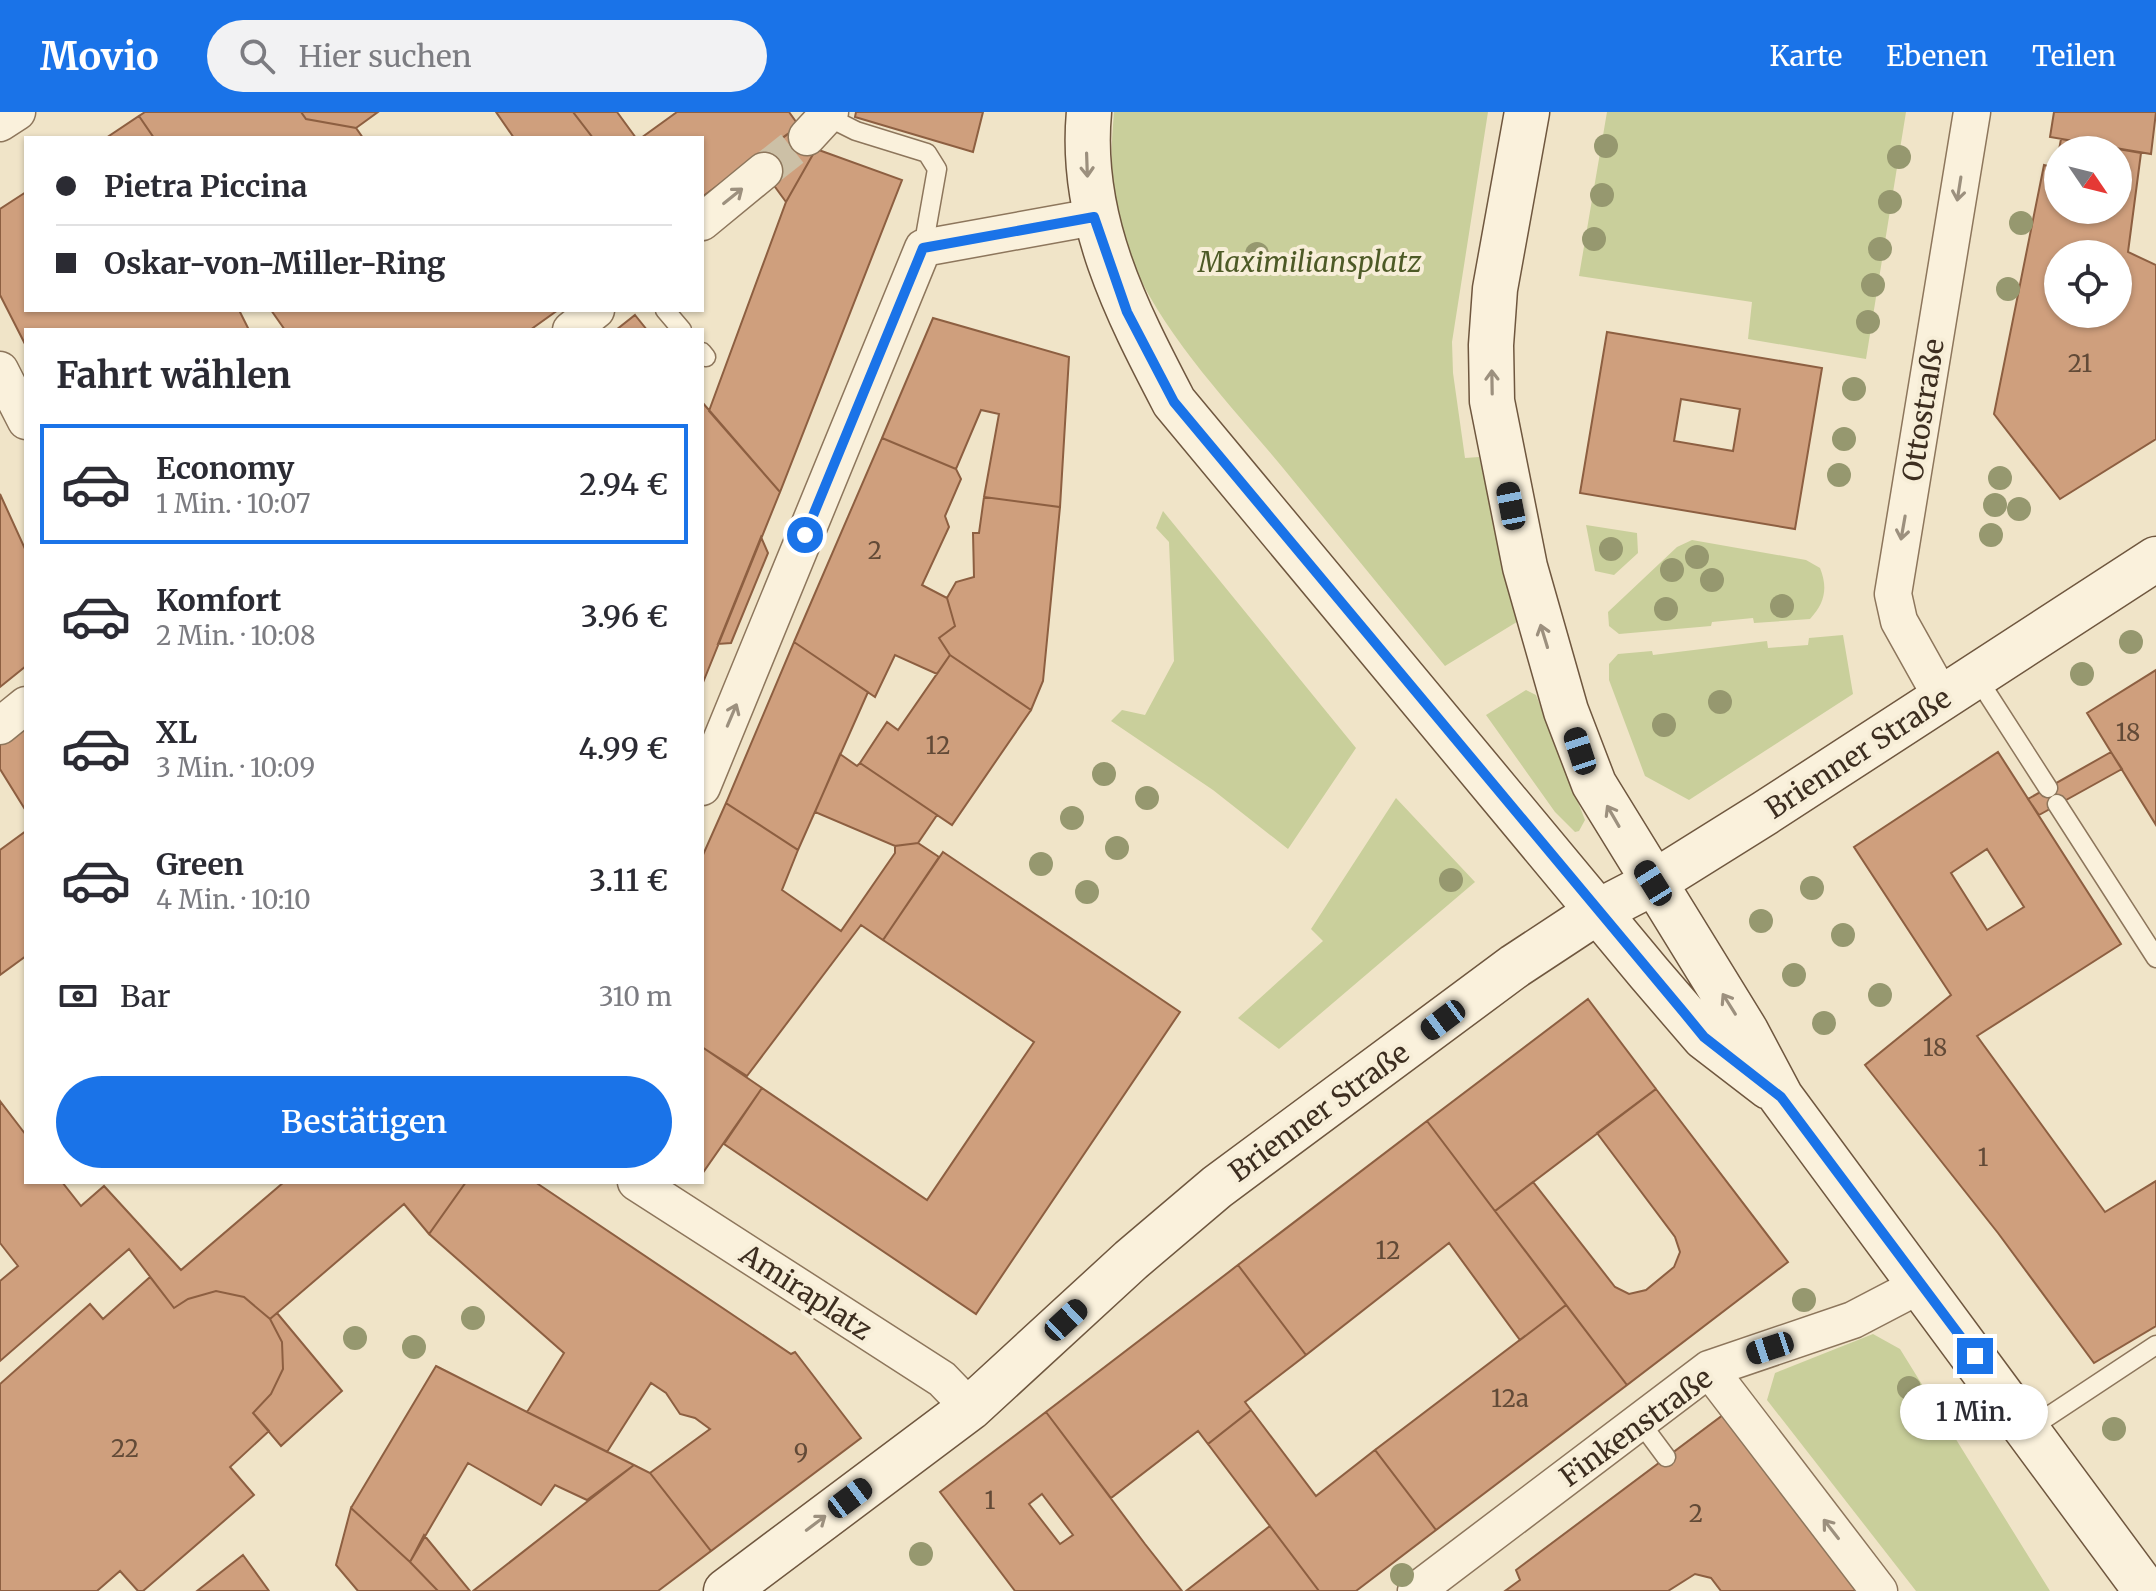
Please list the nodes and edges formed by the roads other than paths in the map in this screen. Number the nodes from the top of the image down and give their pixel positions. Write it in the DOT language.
graph roads {
  1 [pos="17,112"];
  2 [pos="1089,112"];
  3 [pos="1527,112"];
  4 [pos="1972,112"];
  5 [pos="822,122"];
  6 [pos="0,123"];
  7 [pos="764,171"];
  8 [pos="1094,217"];
  9 [pos="704,220"];
  10 [pos="923,248"];
  11 [pos="594,312"];
  12 [pos="667,312"];
  13 [pos="574,328"];
  14 [pos="680,328"];
  15 [pos="0,370"];
  16 [pos="24,417"];
  17 [pos="2156,559"];
  18 [pos="1959,687"];
  19 [pos="24,707"];
  20 [pos="0,726"];
  21 [pos="704,782"];
  22 [pos="1653,883"];
  23 [pos="1597,912"];
  24 [pos="2156,958"];
  25 [pos="1781,1097"];
  26 [pos="639,1184"];
  27 [pos="1922,1284"];
  28 [pos="2156,1345"];
  29 [pos="1709,1369"];
  30 [pos="970,1408"];
  31 [pos="1640,1422"];
  32 [pos="2029,1429"];
  33 [pos="1666,1457"];
  34 [pos="726,1591"];
  35 [pos="1416,1591"];
  36 [pos="1879,1591"];
  37 [pos="2146,1591"];
  1 -- 6 [label="street"];
  2 -- 8 [label="main road, one-way"];
  22 -- 3 [label="main road, one-way"];
  4 -- 18 [label="street, Ottostraße, one-way"];
  5 -- 10 [label="lane"];
  9 -- 7 [label="street, one-way"];
  8 -- 10 [label="street"];
  8 -- 23 [label="main road"];
  21 -- 10 [label="street, one-way"];
  11 -- 13 [label="street"];
  12 -- 14 [label="lane"];
  15 -- 16 [label="street"];
  17 -- 18 [label="main road, Brienner Straße"];
  18 -- 22 [label="main road, Brienner Straße"];
  18 -- 24 [label="lane"];
  19 -- 20 [label="street"];
  22 -- 23 [label="main road, Brienner Straße"];
  25 -- 22 [label="main road, one-way"];
  23 -- 25 [label="main road"];
  23 -- 30 [label="main road, Brienner Straße"];
  25 -- 27 [label="main road"];
  26 -- 30 [label="street, Amiraplatz"];
  27 -- 29 [label="street, Finkenstraße"];
  27 -- 32 [label="main road"];
  28 -- 32 [label="lane"];
  29 -- 31 [label="street, Finkenstraße"];
  36 -- 29 [label="street, one-way"];
  34 -- 30 [label="main road, Brienner Straße, one-way"];
  31 -- 33 [label="lane"];
  31 -- 35 [label="street, Finkenstraße"];
  32 -- 37 [label="main road"];
}
